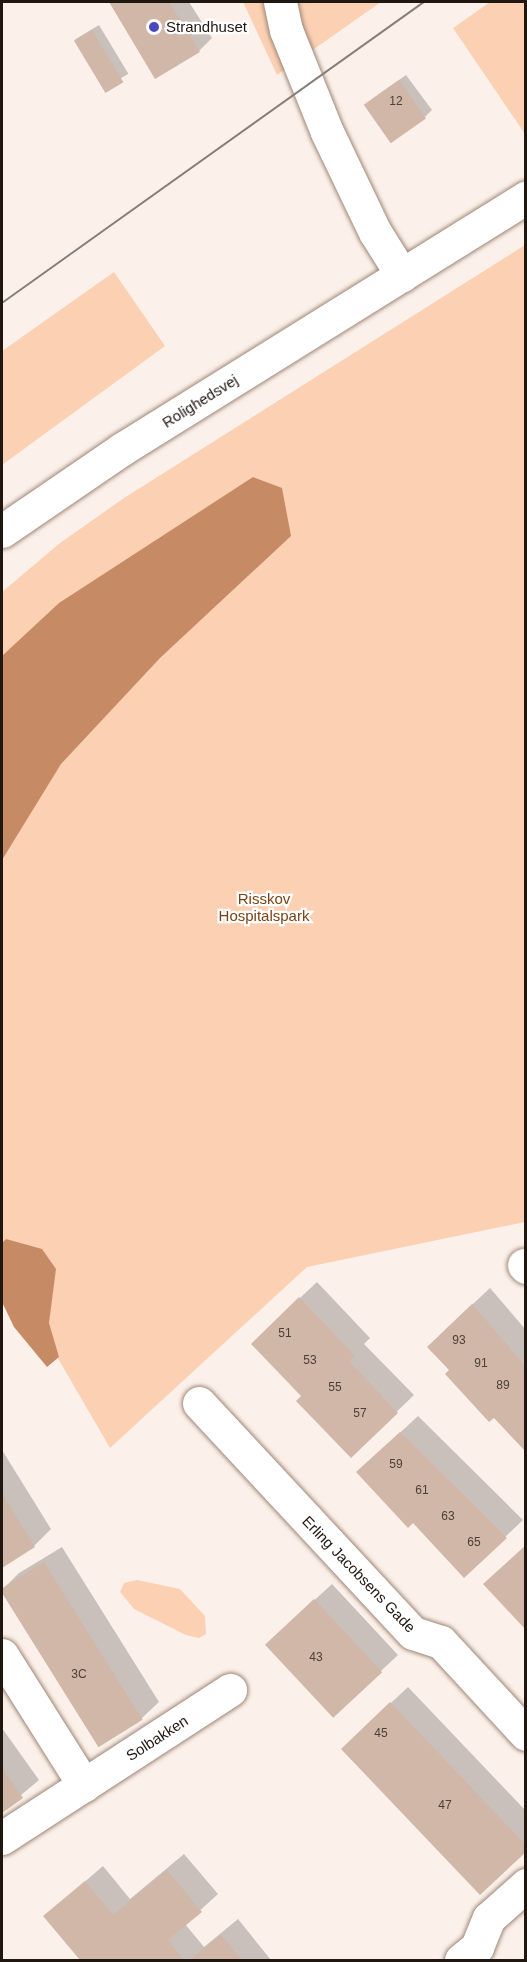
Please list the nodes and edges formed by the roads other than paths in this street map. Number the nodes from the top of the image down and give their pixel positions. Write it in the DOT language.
graph roads {
  1 [pos="280,2"];
  2 [pos="525,198"];
  3 [pos="402,275"];
  4 [pos="2,531"];
  5 [pos="200,1402"];
  6 [pos="2,1655"];
  7 [pos="230,1690"];
  8 [pos="525,1734"];
  9 [pos="84,1785"];
  10 [pos="2,1838"];
  11 [pos="525,1885"];
  12 [pos="461,1960"];
  1 -- 3 [label="street"];
  2 -- 3 [label="street, Rolighedsvej"];
  3 -- 4 [label="street, Rolighedsvej"];
  5 -- 8 [label="street, Erling Jacobsens Gade"];
  6 -- 9 [label="street"];
  7 -- 9 [label="street, Solbakken"];
  9 -- 10 [label="street, Solbakken"];
  11 -- 12 [label="street"];
}
